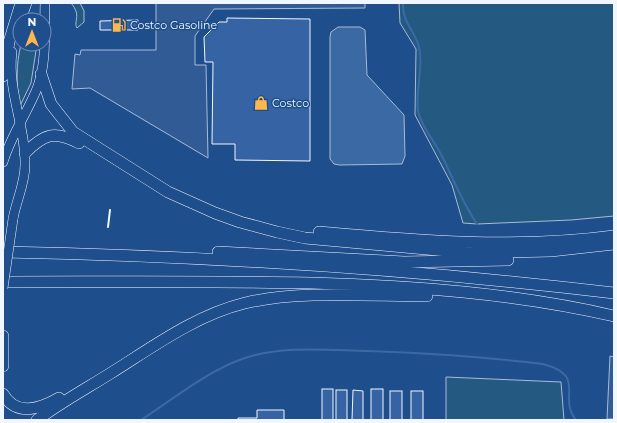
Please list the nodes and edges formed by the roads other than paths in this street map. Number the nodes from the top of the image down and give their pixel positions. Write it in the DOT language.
graph roads {
  1 [pos="21,3"];
  2 [pos="45,3"];
  3 [pos="13,52"];
  4 [pos="41,74"];
  5 [pos="3,76"];
  6 [pos="20,123"];
  7 [pos="25,154"];
  8 [pos="3,162"];
  9 [pos="128,167"];
  10 [pos="268,229"];
  11 [pos="614,236"];
  12 [pos="614,244"];
  13 [pos="614,249"];
  14 [pos="3,252"];
  15 [pos="3,282"];
  16 [pos="3,288"];
  17 [pos="614,293"];
  18 [pos="492,296"];
  19 [pos="614,316"];
  20 [pos="191,324"];
  21 [pos="3,336"];
  22 [pos="3,366"];
  23 [pos="3,394"];
  24 [pos="37,420"];
  1 -- 5 [label="highway"];
  2 -- 4 [label="main road"];
  3 -- 6 [label="main road"];
  4 -- 6 [label="main road"];
  4 -- 9 [label="highway"];
  6 -- 7 [label="main road"];
  6 -- 8 [label="main road"];
  7 -- 9 [label="highway"];
  7 -- 16 [label="main road, bridge"];
  9 -- 10 [label="highway"];
  10 -- 11 [label="highway"];
  10 -- 12 [label="highway"];
  13 -- 14 [label="highway"];
  14 -- 17 [label="highway"];
  15 -- 18 [label="highway"];
  18 -- 19 [label="highway"];
  18 -- 20 [label="highway"];
  20 -- 23 [label="highway"];
  20 -- 24 [label="highway"];
  21 -- 22 [label="highway"];
}
